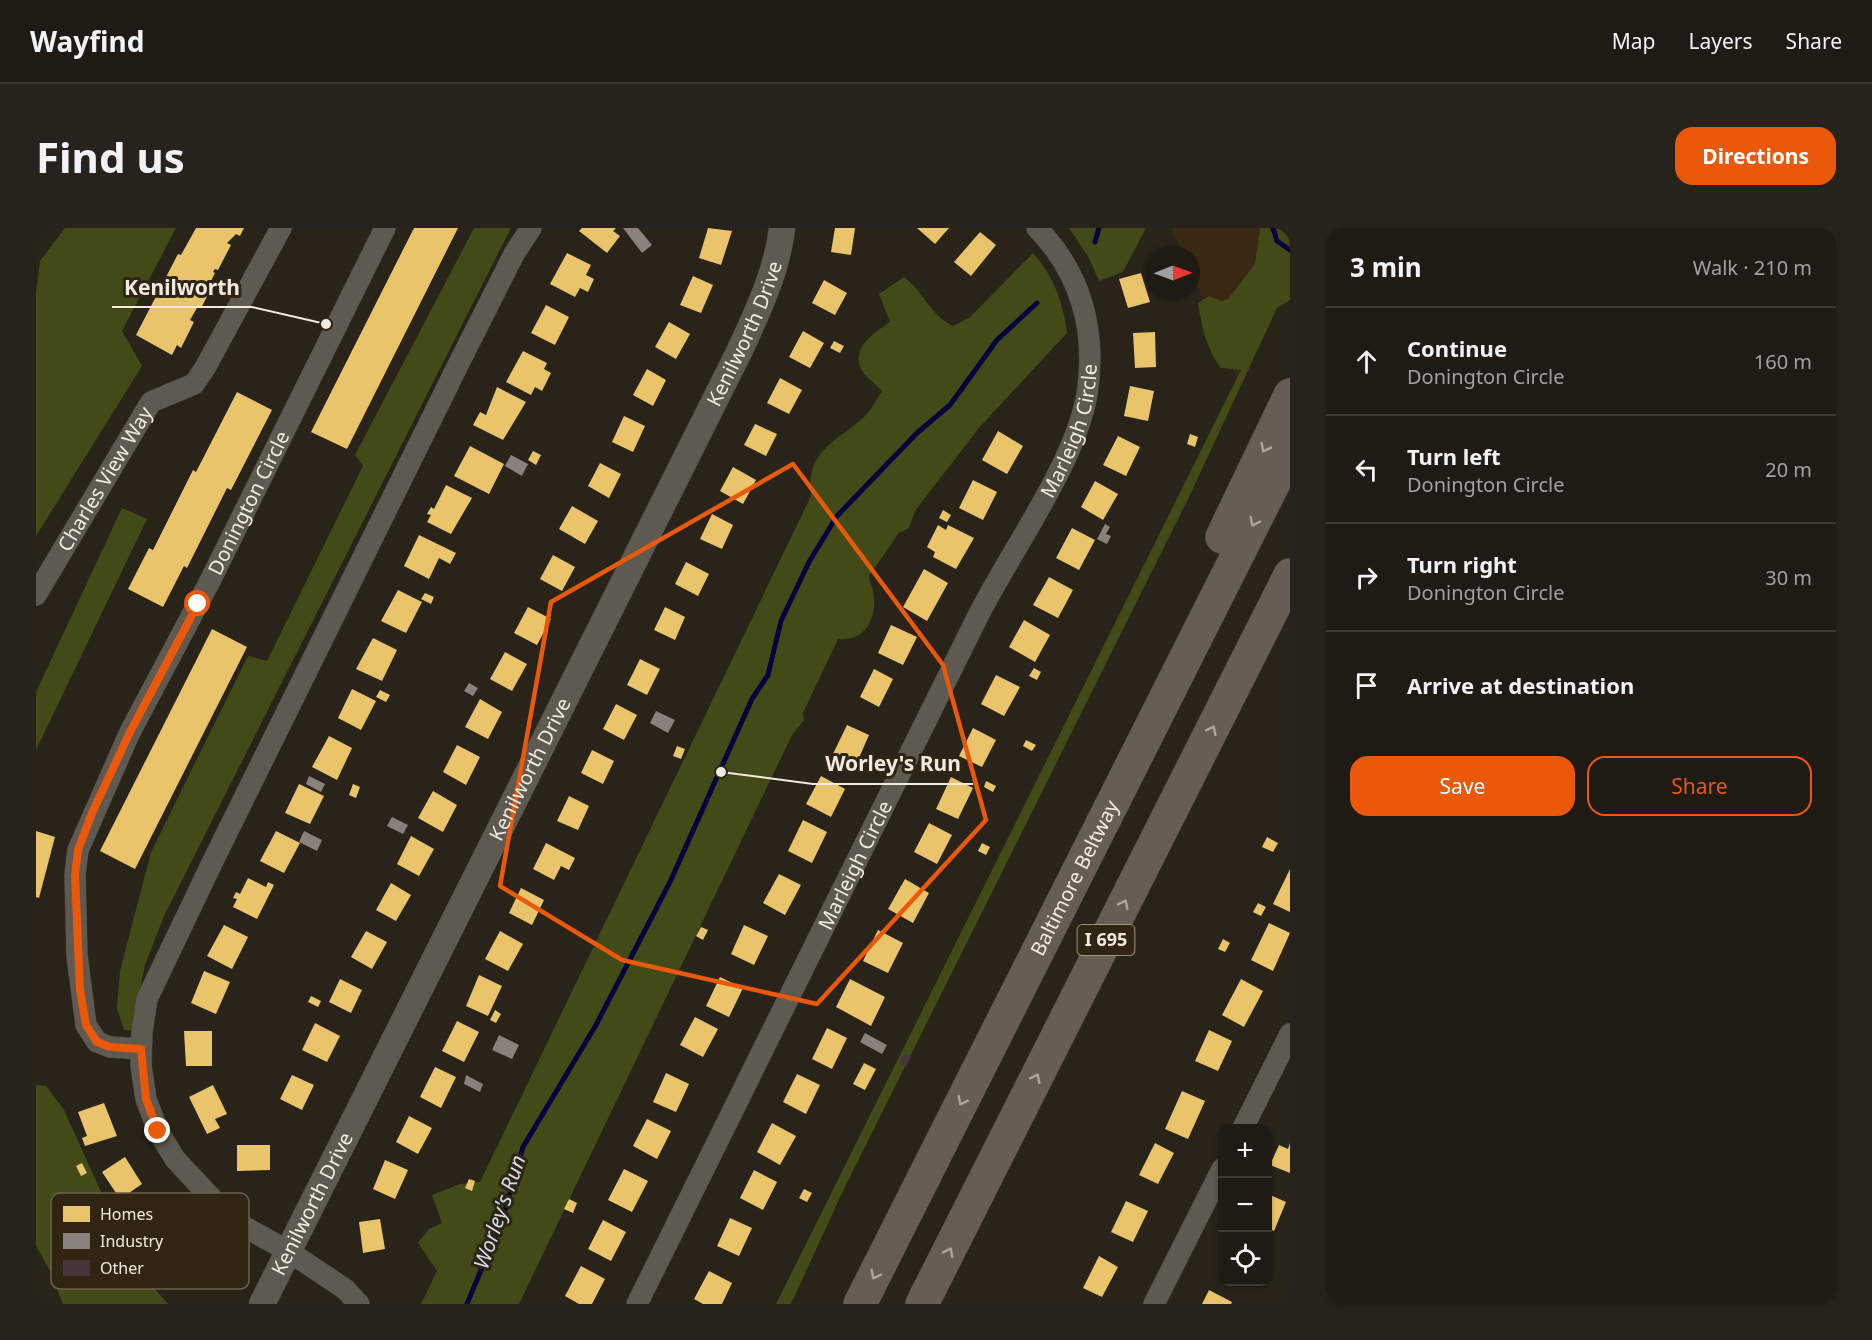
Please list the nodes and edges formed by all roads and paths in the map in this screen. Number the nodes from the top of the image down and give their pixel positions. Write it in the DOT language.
graph roads {
  1 [pos="281,228"];
  2 [pos="385,228"];
  3 [pos="531,228"];
  4 [pos="782,228"];
  5 [pos="1037,228"];
  6 [pos="1290,395"];
  7 [pos="1290,451"];
  8 [pos="1290,575"];
  9 [pos="36,595"];
  10 [pos="1008,1011"];
  11 [pos="1290,1034"];
  12 [pos="141,1049"];
  13 [pos="1245,1124"];
  14 [pos="1218,1177"];
  15 [pos="207,1193"];
  16 [pos="249,1229"];
  17 [pos="288,1251"];
  18 [pos="262,1304"];
  19 [pos="359,1304"];
  20 [pos="637,1304"];
  21 [pos="860,1304"];
  22 [pos="922,1304"];
  23 [pos="1155,1304"];
  1 -- 9 [label="street, Charles View Way"];
  2 -- 12 [label="street, Donington Circle"];
  3 -- 12 [label="street"];
  4 -- 17 [label="street, Kenilworth Drive"];
  5 -- 20 [label="street, Marleigh Circle"];
  6 -- 10 [label="highway, one-way"];
  7 -- 10 [label="highway, Baltimore Beltway / I 695, one-way"];
  22 -- 8 [label="highway, I 695, one-way"];
  10 -- 21 [label="highway, Baltimore Beltway / I 695, one-way"];
  11 -- 13 [label="street"];
  12 -- 15 [label="street"];
  14 -- 23 [label="street"];
  16 -- 17 [label="street"];
  17 -- 18 [label="street, Kenilworth Drive"];
  17 -- 19 [label="street"];
}
